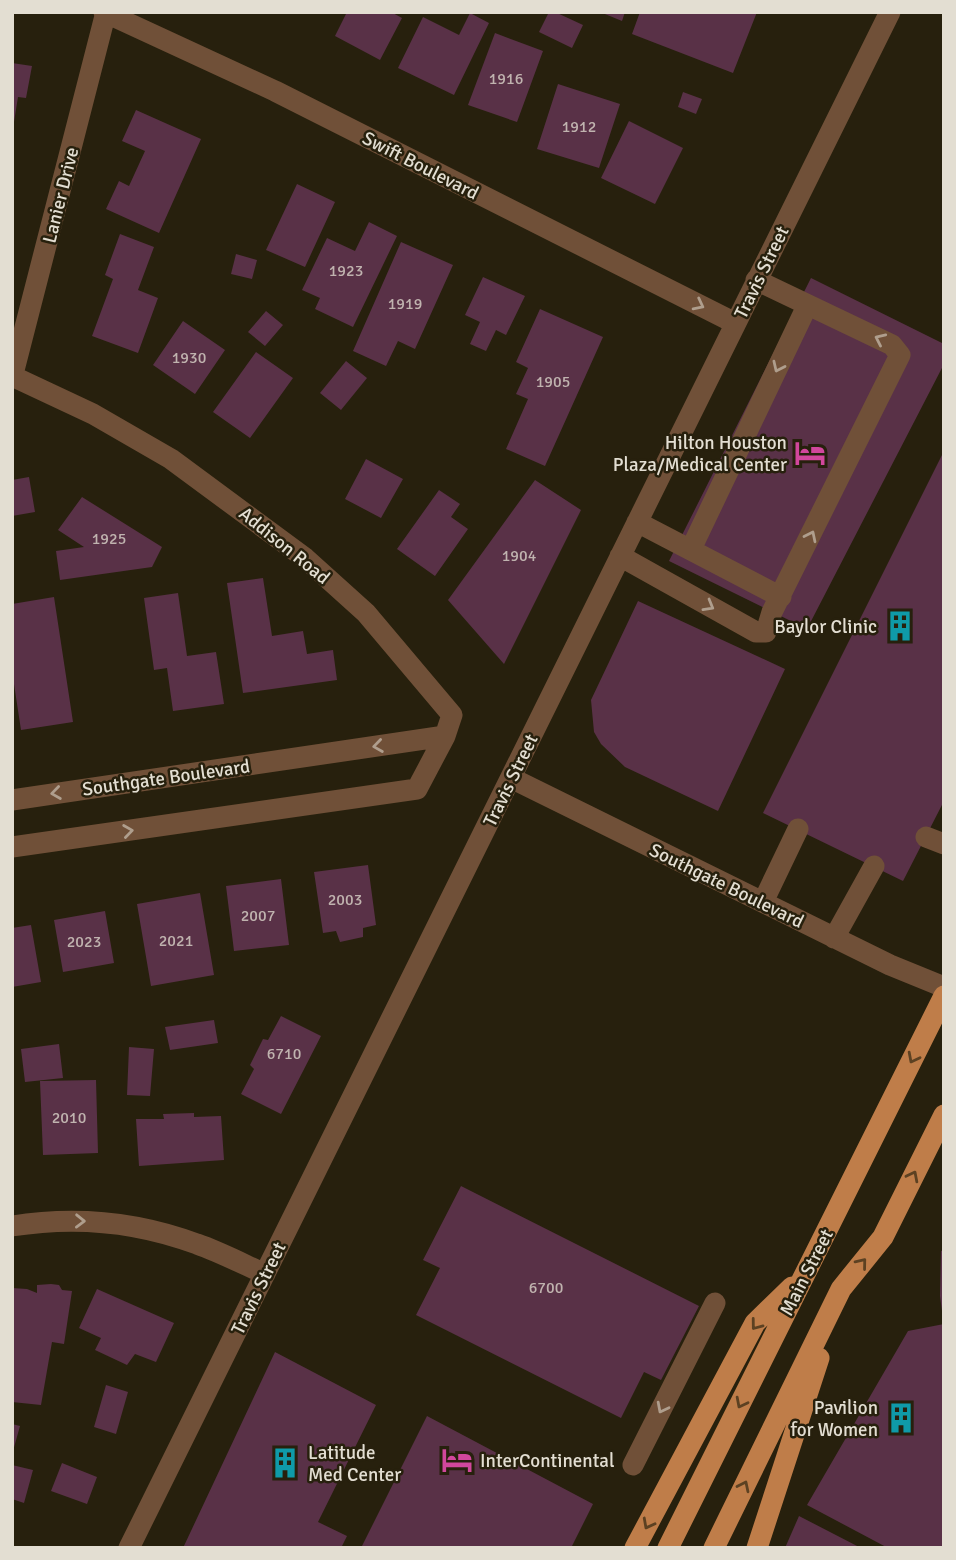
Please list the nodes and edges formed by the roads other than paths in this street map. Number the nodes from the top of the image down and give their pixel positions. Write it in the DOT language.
graph roads {
  1 [pos="106,12"];
  2 [pos="890,12"];
  3 [pos="756,280"];
  4 [pos="807,306"];
  5 [pos="735,323"];
  6 [pos="13,377"];
  7 [pos="637,522"];
  8 [pos="691,549"];
  9 [pos="620,556"];
  10 [pos="780,597"];
  11 [pos="445,736"];
  12 [pos="511,778"];
  13 [pos="12,800"];
  14 [pos="798,830"];
  15 [pos="12,847"];
  16 [pos="874,866"];
  17 [pos="763,902"];
  18 [pos="834,938"];
  19 [pos="944,987"];
  20 [pos="944,996"];
  21 [pos="944,1115"];
  22 [pos="12,1226"];
  23 [pos="265,1274"];
  24 [pos="804,1276"];
  25 [pos="841,1289"];
  26 [pos="715,1303"];
  27 [pos="633,1465"];
  28 [pos="129,1548"];
  29 [pos="635,1548"];
  30 [pos="668,1548"];
  31 [pos="715,1548"];
  32 [pos="757,1548"];
  1 -- 5 [label="street, Swift Boulevard, one-way"];
  1 -- 6 [label="street, Lanier Drive"];
  2 -- 3 [label="street, Travis Street"];
  3 -- 4 [label="street"];
  3 -- 5 [label="street, Travis Street"];
  4 -- 8 [label="street, one-way"];
  10 -- 4 [label="street, one-way"];
  5 -- 7 [label="street, Travis Street"];
  6 -- 11 [label="street, Addison Road"];
  7 -- 8 [label="street"];
  7 -- 9 [label="street, Travis Street"];
  8 -- 10 [label="street"];
  9 -- 10 [label="street, one-way"];
  9 -- 12 [label="street, Travis Street"];
  11 -- 13 [label="street, Southgate Boulevard, one-way"];
  15 -- 11 [label="street, one-way"];
  12 -- 17 [label="street, Southgate Boulevard"];
  12 -- 23 [label="street, Travis Street"];
  14 -- 17 [label="street"];
  16 -- 18 [label="street"];
  17 -- 18 [label="street, Southgate Boulevard"];
  18 -- 19 [label="street, Southgate Boulevard"];
  20 -- 24 [label="main road, Main Street, one-way"];
  25 -- 21 [label="main road, Main Street, one-way"];
  22 -- 23 [label="street, one-way"];
  23 -- 28 [label="street, Travis Street"];
  24 -- 29 [label="main road, one-way"];
  24 -- 30 [label="main road, Main Street, one-way"];
  31 -- 25 [label="main road, Main Street, one-way"];
  25 -- 32 [label="main road"];
  26 -- 27 [label="street, one-way"];
}
